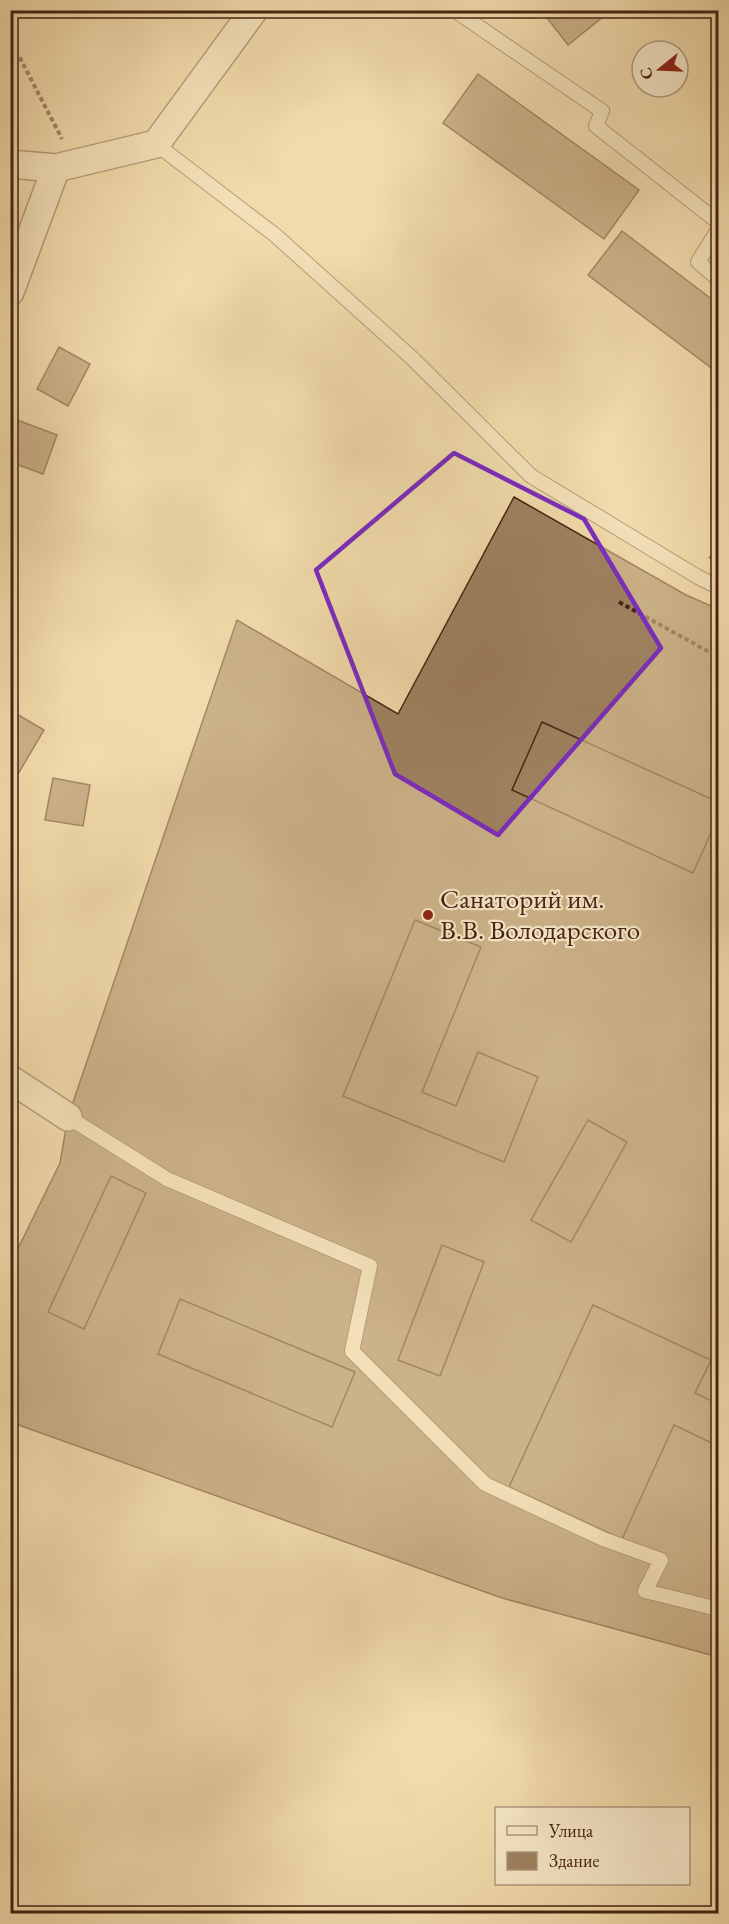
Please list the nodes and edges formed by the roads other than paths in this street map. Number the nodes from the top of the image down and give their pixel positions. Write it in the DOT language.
graph roads {
  1 [pos="254,10"];
  2 [pos="453,10"];
  3 [pos="156,144"];
  4 [pos="61,157"];
  5 [pos="10,164"];
  6 [pos="718,222"];
  7 [pos="718,230"];
  8 [pos="718,279"];
  9 [pos="10,292"];
  10 [pos="718,587"];
  11 [pos="10,1079"];
  12 [pos="68,1117"];
  13 [pos="718,1609"];
  1 -- 3 [label="street"];
  2 -- 6 [label="lane"];
  3 -- 4 [label="street"];
  3 -- 10 [label="lane"];
  4 -- 5 [label="street"];
  4 -- 9 [label="street"];
  7 -- 8 [label="lane"];
  11 -- 12 [label="street"];
  12 -- 13 [label="lane"];
}
